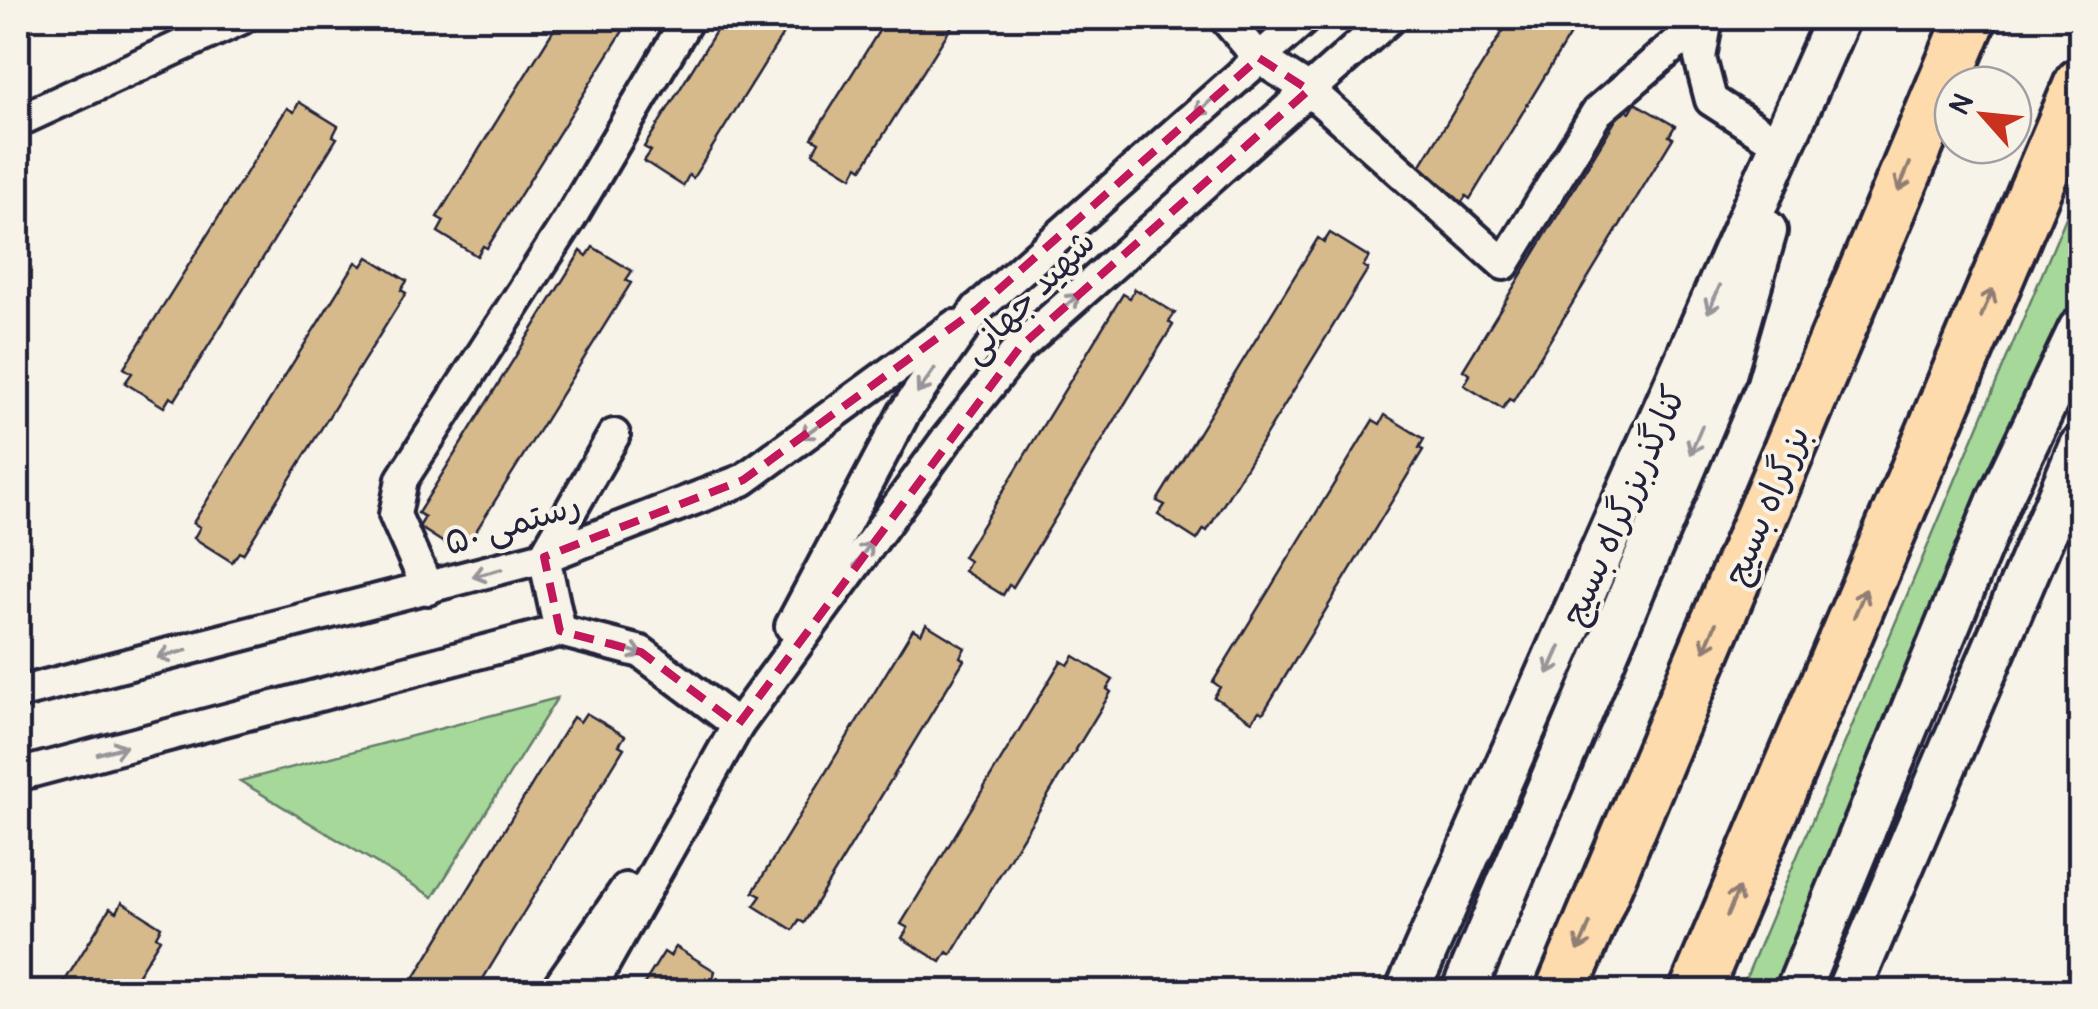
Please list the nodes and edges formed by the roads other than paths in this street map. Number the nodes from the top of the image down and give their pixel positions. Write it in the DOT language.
graph roads {
  1 [pos="242,18"];
  2 [pos="688,18"];
  3 [pos="1225,18"];
  4 [pos="1390,18"];
  5 [pos="1706,18"];
  6 [pos="1838,18"];
  7 [pos="1970,19"];
  8 [pos="1295,21"];
  9 [pos="1259,58"];
  10 [pos="2080,84"];
  11 [pos="1309,90"];
  12 [pos="18,120"];
  13 [pos="1782,146"];
  14 [pos="977,309"];
  15 [pos="2080,330"];
  16 [pos="614,434"];
  17 [pos="2080,448"];
  18 [pos="544,557"];
  19 [pos="428,588"];
  20 [pos="560,631"];
  21 [pos="18,694"];
  22 [pos="738,725"];
  23 [pos="18,775"];
  24 [pos="1801,983"];
  25 [pos="555,992"];
  26 [pos="588,992"];
  27 [pos="1407,992"];
  28 [pos="1463,992"];
  29 [pos="1560,992"];
  30 [pos="1695,992"];
  31 [pos="1848,992"];
  1 -- 12 [label="street"];
  2 -- 19 [label="street"];
  3 -- 9 [label="street"];
  4 -- 11 [label="street, شهید جهانی"];
  5 -- 11 [label="street"];
  5 -- 13 [label="street"];
  6 -- 13 [label="main road, کنارگذربزرگراه بسیج"];
  7 -- 29 [label="highway, بزرگراه بسیج, one-way"];
  8 -- 9 [label="street, شهید جهانی"];
  8 -- 11 [label="street"];
  9 -- 11 [label="street"];
  9 -- 14 [label="street, شهید جهانی, one-way"];
  30 -- 10 [label="highway, one-way"];
  22 -- 11 [label="street, شهید جهانی, one-way"];
  13 -- 27 [label="main road, کنارگذربزرگراه بسیج, one-way"];
  13 -- 28 [label="main road, one-way"];
  14 -- 18 [label="street, رستمی ۵۰, one-way"];
  14 -- 22 [label="street, شهید جهانی, one-way"];
  15 -- 24 [label="main road"];
  16 -- 18 [label="street"];
  17 -- 31 [label="main road"];
  18 -- 19 [label="street, رستمی ۵۰, one-way"];
  18 -- 20 [label="street"];
  19 -- 21 [label="street, رستمی ۵۰, one-way"];
  20 -- 22 [label="street, one-way"];
  23 -- 20 [label="street, one-way"];
  22 -- 25 [label="street, شهید جهانی"];
  22 -- 26 [label="street, شهید جهانی"];
}
